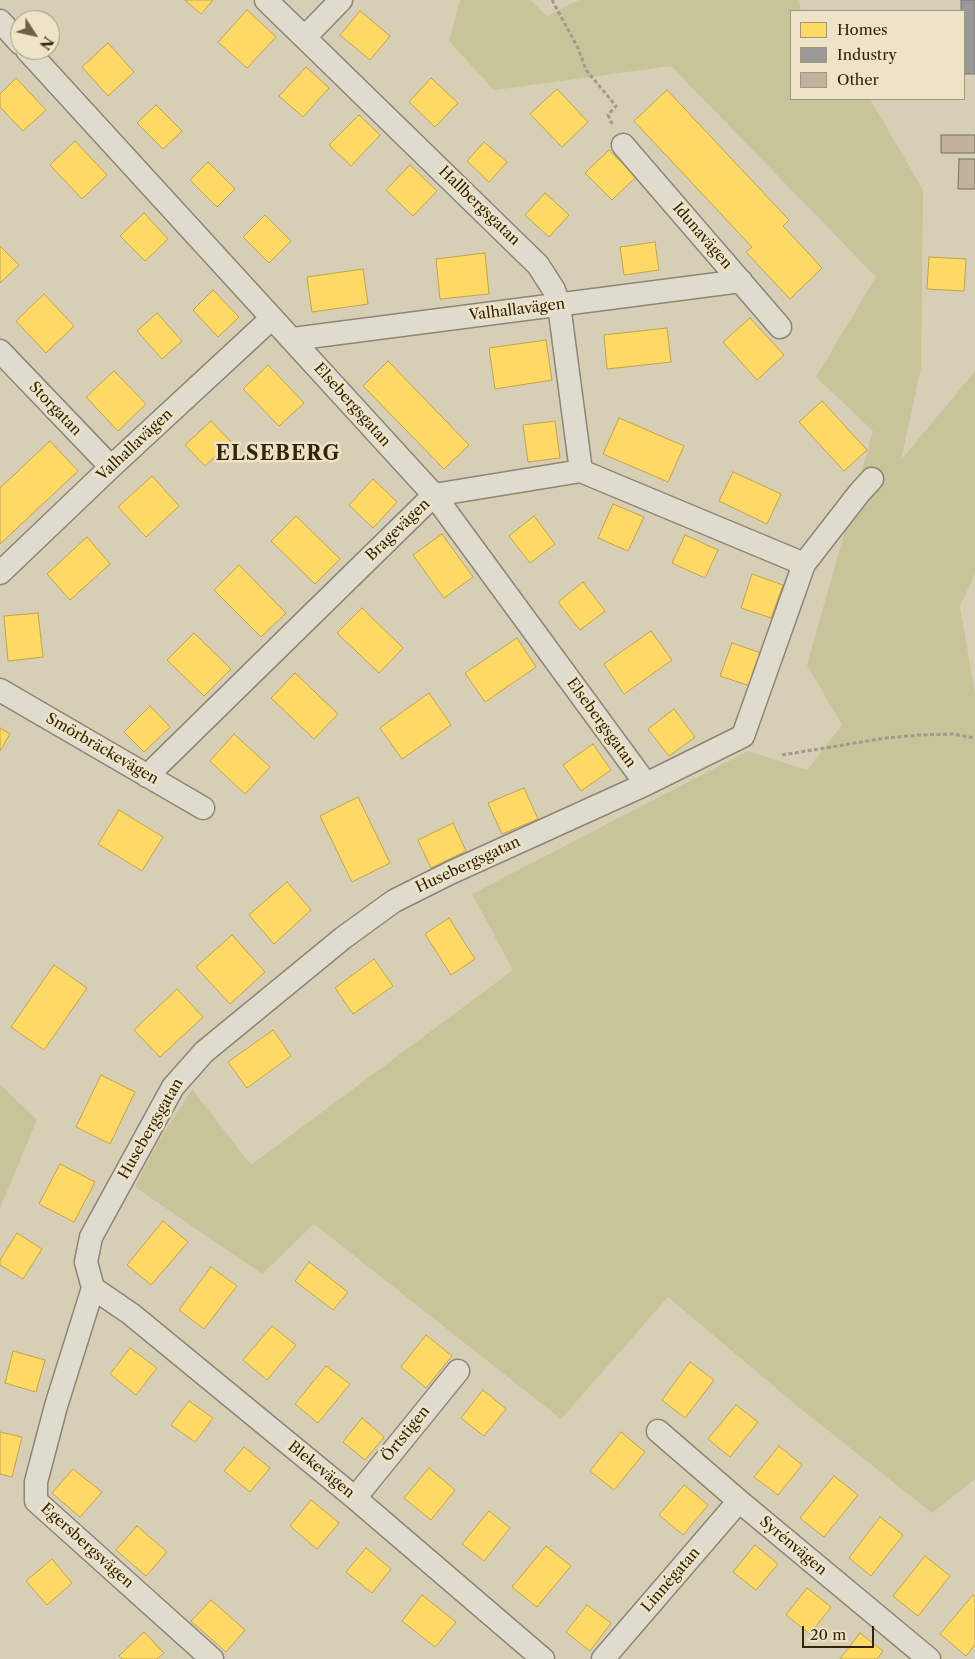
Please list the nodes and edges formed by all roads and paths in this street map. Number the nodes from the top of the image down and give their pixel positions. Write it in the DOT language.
graph roads {
  1 [pos="266,0"];
  2 [pos="341,0"];
  3 [pos="552,0"];
  4 [pos="0,21"];
  5 [pos="10,32"];
  6 [pos="305,37"];
  7 [pos="36,60"];
  8 [pos="623,146"];
  9 [pos="741,281"];
  10 [pos="559,305"];
  11 [pos="272,318"];
  12 [pos="780,327"];
  13 [pos="292,339"];
  14 [pos="0,351"];
  15 [pos="111,467"];
  16 [pos="580,471"];
  17 [pos="872,479"];
  18 [pos="434,495"];
  19 [pos="804,564"];
  20 [pos="0,573"];
  21 [pos="0,690"];
  22 [pos="975,738"];
  23 [pos="782,755"];
  24 [pos="148,776"];
  25 [pos="646,784"];
  26 [pos="203,808"];
  27 [pos="92,1288"];
  28 [pos="458,1371"];
  29 [pos="658,1430"];
  30 [pos="355,1498"];
  31 [pos="739,1501"];
  32 [pos="212,1659"];
  33 [pos="543,1659"];
  34 [pos="603,1659"];
  35 [pos="929,1659"];
  1 -- 6 [label="street, Hallbergsgatan"];
  2 -- 6 [label="street"];
  3 -- 8 [label="path"];
  4 -- 5 [label="street"];
  6 -- 10 [label="street, Hallbergsgatan"];
  7 -- 11 [label="street, Elsebergsgatan"];
  8 -- 9 [label="street, Idunavägen"];
  9 -- 10 [label="street, Valhallavägen"];
  9 -- 12 [label="street, Idunavägen"];
  10 -- 13 [label="street, Valhallavägen"];
  10 -- 16 [label="street, Hallbergsgatan"];
  11 -- 13 [label="street, Elsebergsgatan"];
  11 -- 15 [label="street, Valhallavägen"];
  13 -- 18 [label="street, Elsebergsgatan"];
  14 -- 15 [label="street, Storgatan"];
  15 -- 20 [label="street, Valhallavägen"];
  16 -- 18 [label="street, Bragevägen"];
  16 -- 19 [label="street"];
  17 -- 19 [label="street, Husebergsgatan"];
  18 -- 24 [label="street, Bragevägen"];
  18 -- 25 [label="street, Elsebergsgatan"];
  19 -- 25 [label="street, Husebergsgatan"];
  21 -- 24 [label="street, Smörbräckevägen"];
  22 -- 23 [label="path"];
  24 -- 26 [label="street, Smörbräckevägen"];
  25 -- 27 [label="street, Husebergsgatan"];
  27 -- 30 [label="street, Blekevägen"];
  27 -- 32 [label="street, Egersbergsvägen"];
  28 -- 30 [label="street, Örtstigen"];
  29 -- 31 [label="street, Syrénvägen"];
  30 -- 33 [label="street, Blekevägen"];
  31 -- 34 [label="street, Linnégatan"];
  31 -- 35 [label="street, Syrénvägen"];
}
